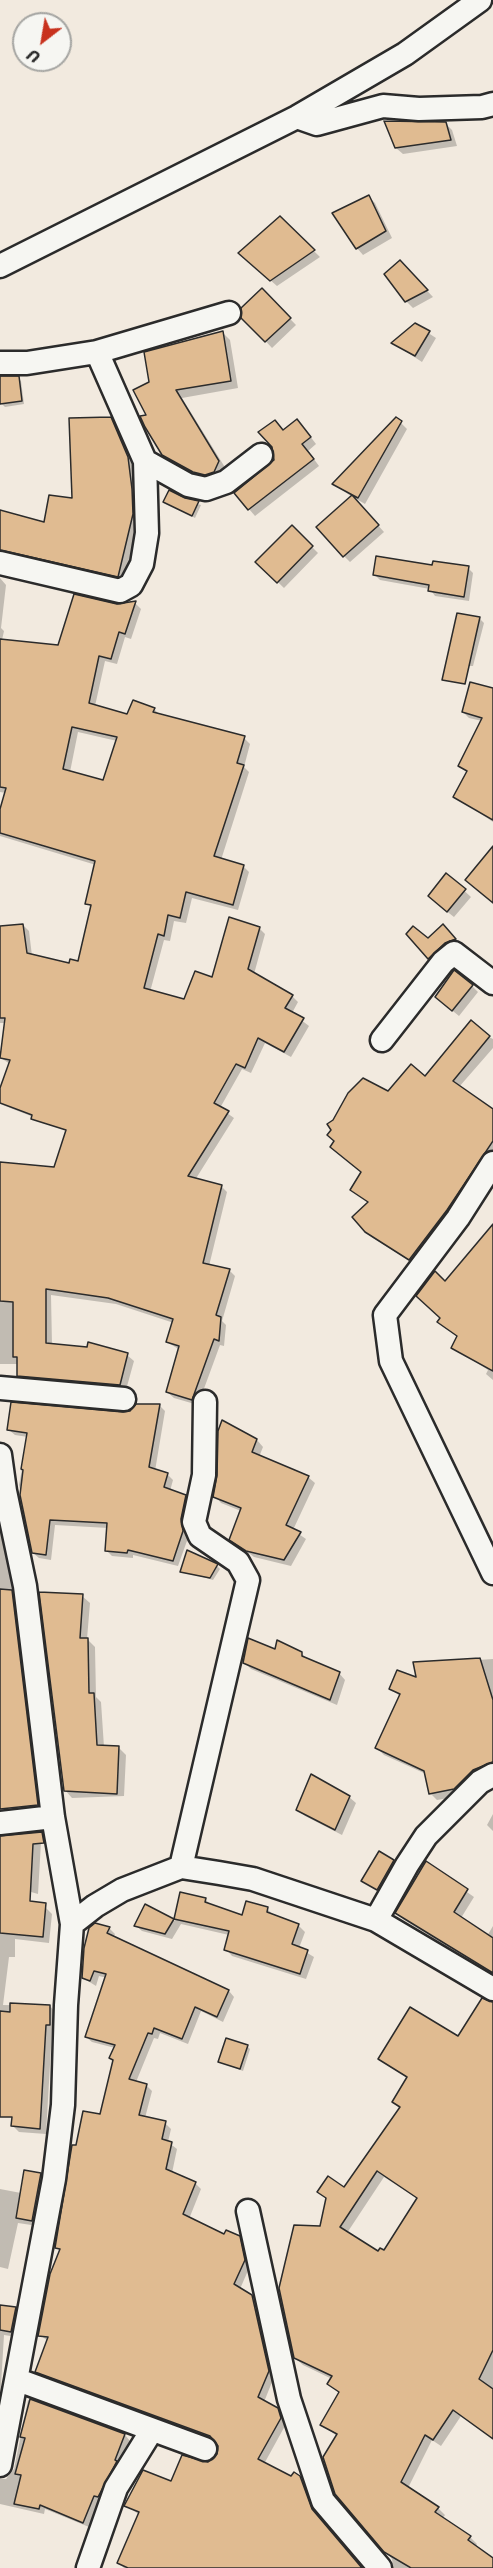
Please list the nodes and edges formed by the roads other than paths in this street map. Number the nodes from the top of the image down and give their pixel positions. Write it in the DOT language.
graph roads {
  1 [pos="480,0"];
  2 [pos="493,105"];
  3 [pos="297,117"];
  4 [pos="0,266"];
  5 [pos="229,313"];
  6 [pos="97,352"];
  7 [pos="0,363"];
  8 [pos="261,455"];
  9 [pos="145,461"];
  10 [pos="0,563"];
  11 [pos="493,982"];
  12 [pos="382,1040"];
  13 [pos="493,1163"];
  14 [pos="0,1388"];
  15 [pos="124,1399"];
  16 [pos="205,1402"];
  17 [pos="0,1455"];
  18 [pos="493,1573"];
  19 [pos="490,1779"];
  20 [pos="53,1817"];
  21 [pos="0,1823"];
  22 [pos="181,1867"];
  23 [pos="376,1920"];
  24 [pos="72,1924"];
  25 [pos="493,1989"];
  26 [pos="248,2211"];
  27 [pos="18,2380"];
  28 [pos="152,2430"];
  29 [pos="205,2449"];
  30 [pos="0,2465"];
  31 [pos="88,2568"];
  32 [pos="380,2568"];
  1 -- 3 [label="street"];
  2 -- 3 [label="street"];
  3 -- 4 [label="street"];
  5 -- 6 [label="street"];
  6 -- 7 [label="street"];
  6 -- 9 [label="street"];
  8 -- 9 [label="street"];
  9 -- 10 [label="street"];
  11 -- 12 [label="street"];
  13 -- 18 [label="street"];
  14 -- 15 [label="street"];
  16 -- 22 [label="street"];
  17 -- 20 [label="street"];
  19 -- 23 [label="street"];
  20 -- 21 [label="street"];
  20 -- 24 [label="street"];
  22 -- 23 [label="street"];
  22 -- 24 [label="street"];
  23 -- 25 [label="street"];
  24 -- 27 [label="street"];
  26 -- 32 [label="street"];
  27 -- 28 [label="street"];
  27 -- 30 [label="street"];
  28 -- 29 [label="street"];
  28 -- 31 [label="street"];
}
